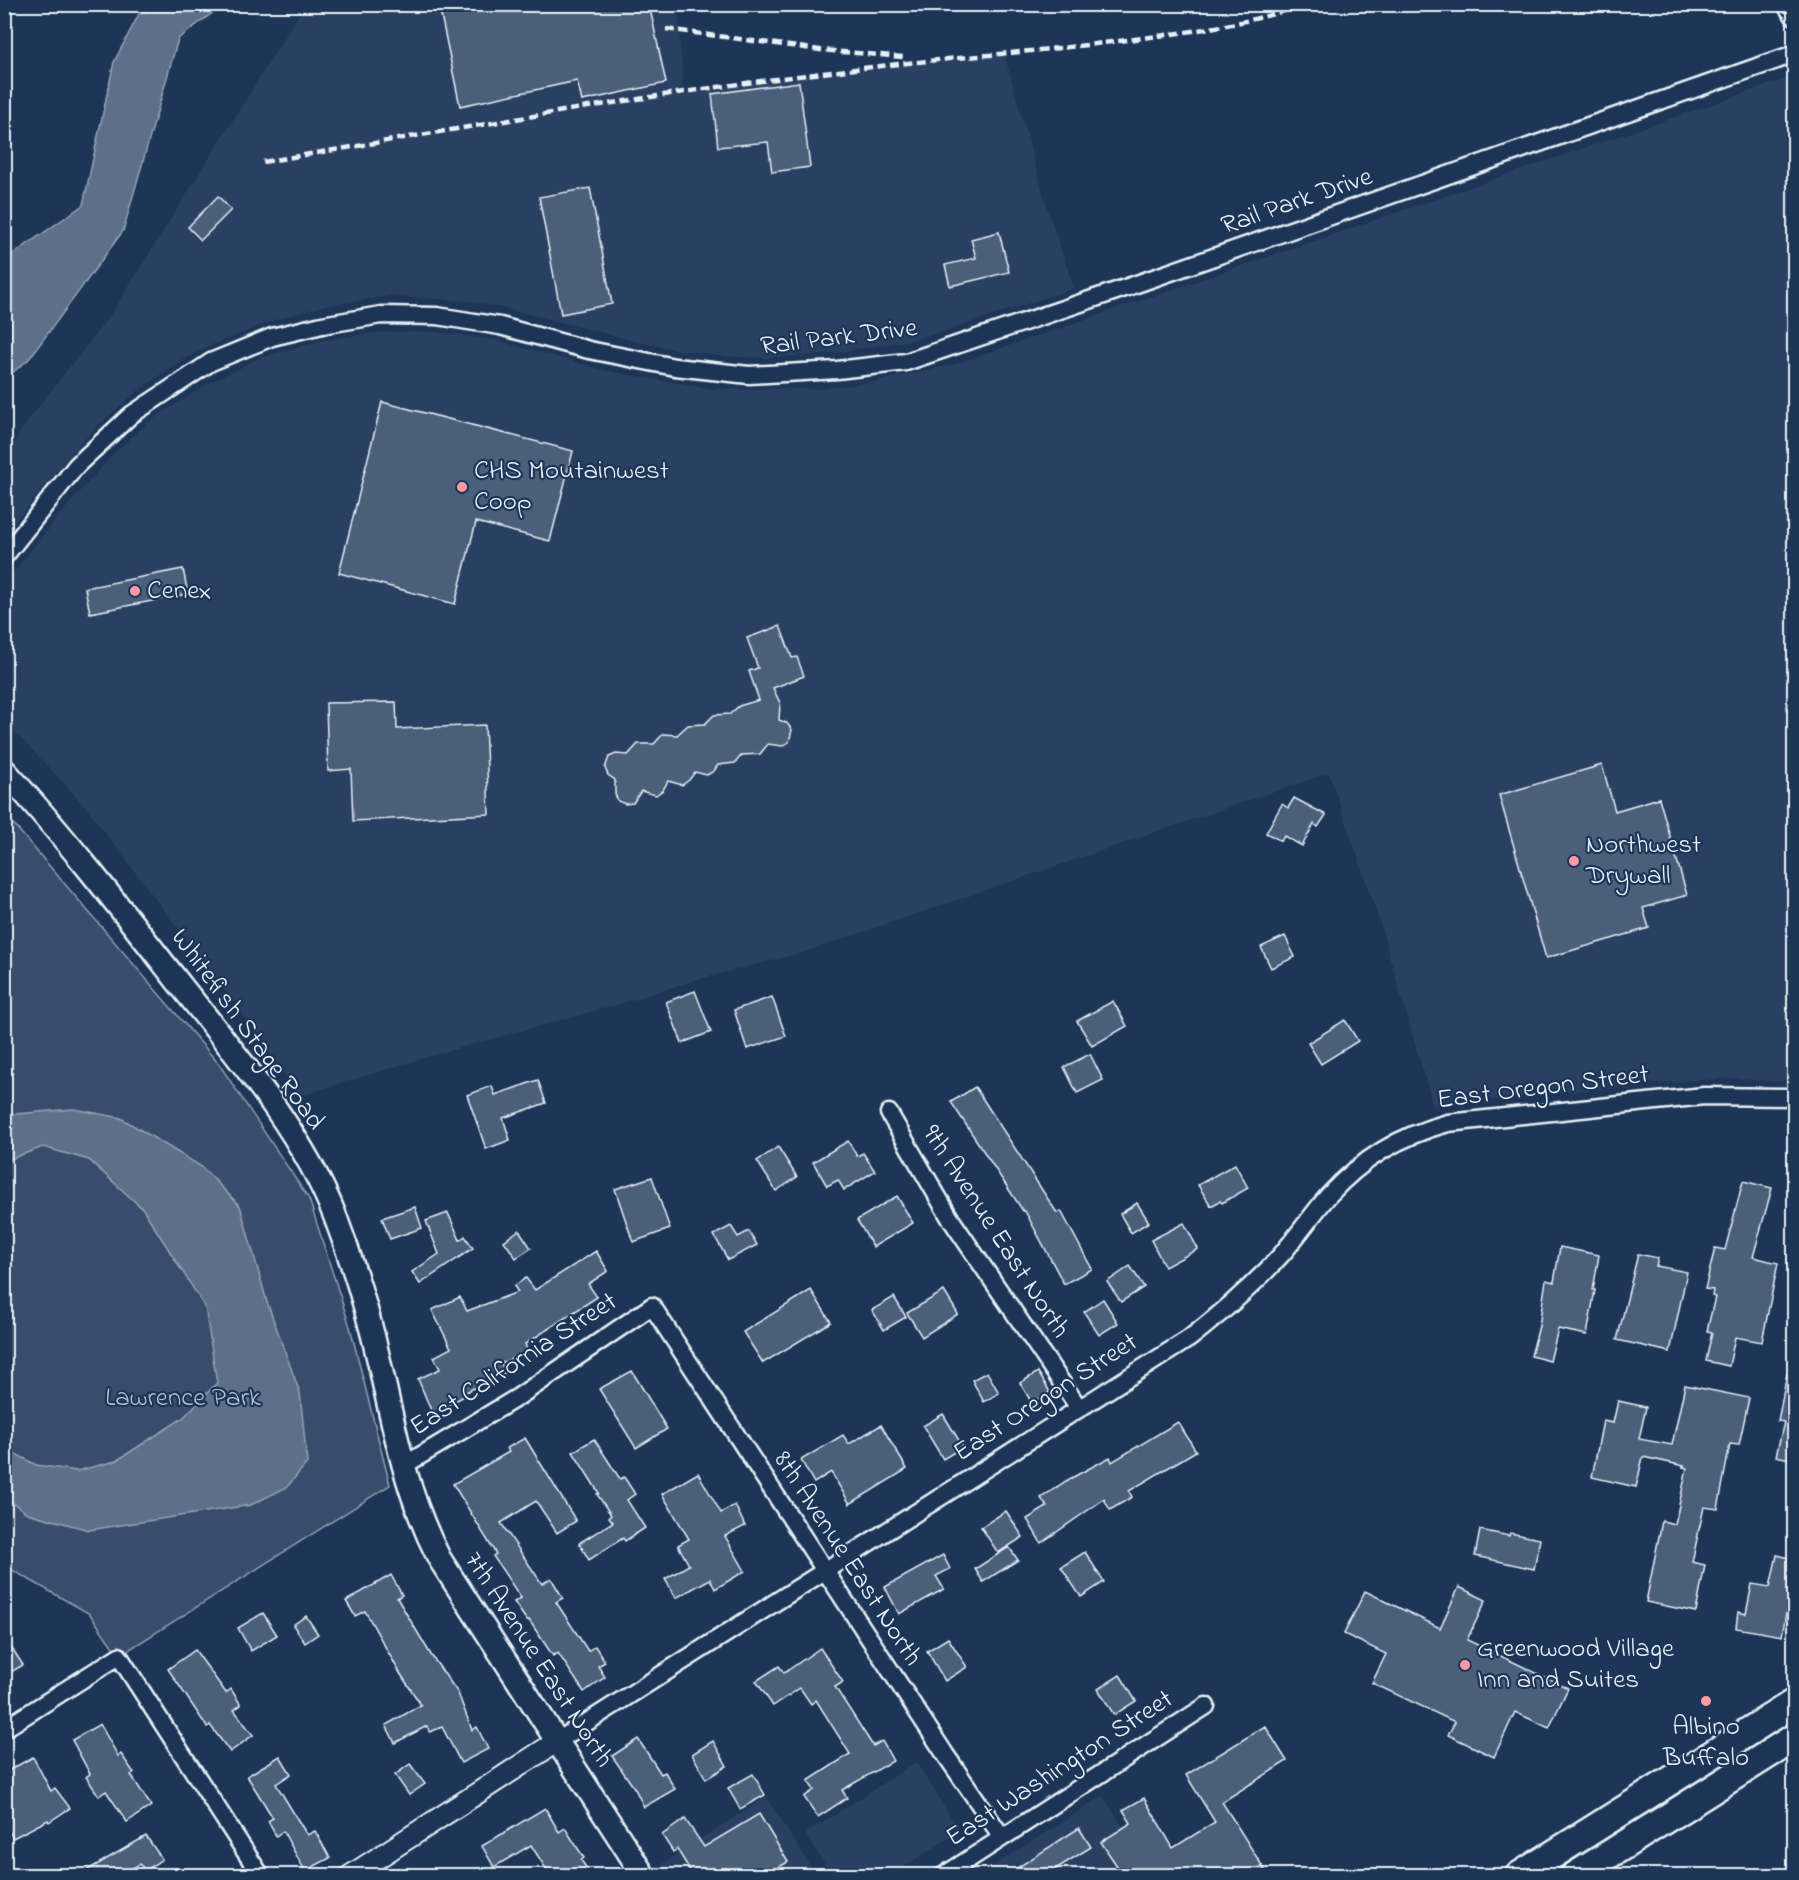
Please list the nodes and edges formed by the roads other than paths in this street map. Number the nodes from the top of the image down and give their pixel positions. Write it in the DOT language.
graph roads {
  1 [pos="1785,4"];
  2 [pos="1794,16"];
  3 [pos="1794,54"];
  4 [pos="4,557"];
  5 [pos="4,770"];
  6 [pos="1794,1097"];
  7 [pos="889,1113"];
  8 [pos="652,1306"];
  9 [pos="1079,1408"];
  10 [pos="403,1466"];
  11 [pos="825,1571"];
  12 [pos="1794,1703"];
  13 [pos="1206,1706"];
  14 [pos="4,1729"];
  15 [pos="1794,1738"];
  16 [pos="556,1742"];
  17 [pos="1002,1837"];
  18 [pos="261,1875"];
  19 [pos="350,1875"];
  20 [pos="644,1875"];
  21 [pos="943,1875"];
  22 [pos="1519,1875"];
  23 [pos="1575,1875"];
  1 -- 2 [label="street"];
  3 -- 4 [label="street, Rail Park Drive"];
  5 -- 10 [label="main road, Whitefish Stage Road"];
  6 -- 9 [label="street, East Oregon Street"];
  7 -- 9 [label="street, 9th Avenue East North"];
  8 -- 10 [label="street, East California Street"];
  8 -- 11 [label="street, 8th Avenue East North"];
  9 -- 11 [label="street, East Oregon Street"];
  10 -- 16 [label="main road, 7th Avenue East North"];
  11 -- 16 [label="street, East Oregon Street"];
  11 -- 17 [label="street, 8th Avenue East North"];
  12 -- 22 [label="highway"];
  13 -- 17 [label="street, East Washington Street"];
  14 -- 18 [label="street"];
  15 -- 23 [label="highway"];
  16 -- 19 [label="street, East Oregon Street"];
  16 -- 20 [label="main road, 7th Avenue East North"];
  17 -- 21 [label="street, East Washington Street"];
}
